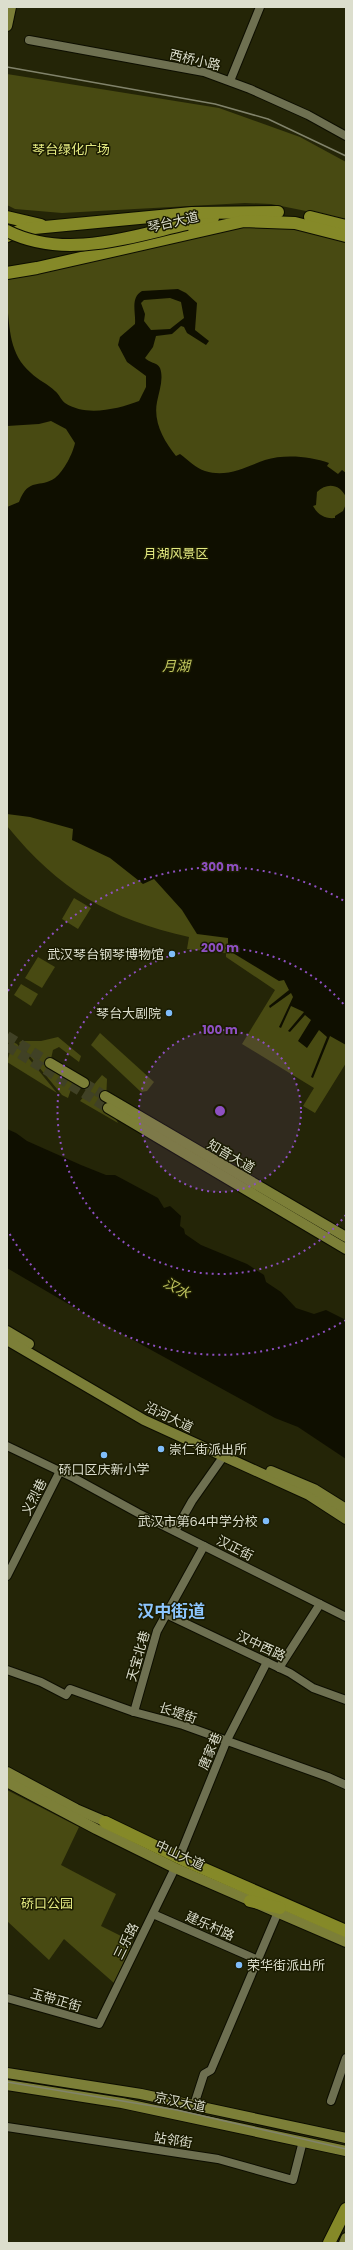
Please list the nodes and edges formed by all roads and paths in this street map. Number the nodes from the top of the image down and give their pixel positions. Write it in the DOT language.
graph roads {
  1 [pos="11,7"];
  2 [pos="260,7"];
  3 [pos="7,17"];
  4 [pos="7,26"];
  5 [pos="29,40"];
  6 [pos="230,81"];
  7 [pos="346,136"];
  8 [pos="240,212"];
  9 [pos="7,217"];
  10 [pos="346,226"];
  11 [pos="54,227"];
  12 [pos="7,232"];
  13 [pos="7,236"];
  14 [pos="346,236"];
  15 [pos="7,273"];
  16 [pos="50,1063"];
  17 [pos="84,1083"];
  18 [pos="105,1096"];
  19 [pos="108,1108"];
  20 [pos="346,1237"];
  21 [pos="346,1250"];
  22 [pos="7,1331"];
  23 [pos="7,1340"];
  24 [pos="7,1446"];
  25 [pos="223,1457"];
  26 [pos="60,1471"];
  27 [pos="346,1509"];
  28 [pos="346,1519"];
  29 [pos="175,1531"];
  30 [pos="204,1546"];
  31 [pos="7,1576"];
  32 [pos="320,1604"];
  33 [pos="166,1614"];
  34 [pos="346,1617"];
  35 [pos="267,1662"];
  36 [pos="279,1668"];
  37 [pos="7,1670"];
  38 [pos="346,1700"];
  39 [pos="134,1712"];
  40 [pos="226,1742"];
  41 [pos="7,1772"];
  42 [pos="7,1782"];
  43 [pos="346,1785"];
  44 [pos="105,1822"];
  45 [pos="184,1857"];
  46 [pos="175,1868"];
  47 [pos="250,1901"];
  48 [pos="278,1912"];
  49 [pos="153,1914"];
  50 [pos="346,1925"];
  51 [pos="346,1932"];
  52 [pos="346,1942"];
  53 [pos="258,1960"];
  54 [pos="7,1998"];
  55 [pos="99,2024"];
  56 [pos="346,2058"];
  57 [pos="7,2073"];
  58 [pos="7,2085"];
  59 [pos="331,2101"];
  60 [pos="194,2105"];
  61 [pos="7,2127"];
  62 [pos="346,2138"];
  63 [pos="303,2141"];
  64 [pos="346,2152"];
  65 [pos="346,2201"];
  66 [pos="346,2209"];
  67 [pos="346,2238"];
  68 [pos="325,2243"];
  69 [pos="329,2243"];
  70 [pos="344,2243"];
  1 -- 3 [label="main road"];
  1 -- 4 [label="main road"];
  2 -- 6 [label="street"];
  5 -- 6 [label="street, 西桥小路"];
  6 -- 7 [label="street, 西桥小路"];
  8 -- 10 [label="highway, 琴台大道"];
  8 -- 11 [label="highway, 琴台大道"];
  8 -- 12 [label="highway, bridge"];
  9 -- 11 [label="highway"];
  11 -- 13 [label="highway, 琴台大道"];
  14 -- 15 [label="highway, 琴台大道"];
  16 -- 17 [label="main road"];
  18 -- 20 [label="main road, 知音大道"];
  19 -- 21 [label="main road, 知音大道"];
  22 -- 27 [label="main road, 沿河大道"];
  23 -- 25 [label="main road, 沿河大道"];
  24 -- 26 [label="street, 汉正街"];
  25 -- 28 [label="main road, 沿河大道"];
  25 -- 29 [label="street"];
  26 -- 29 [label="street, 汉正街"];
  26 -- 31 [label="street, 义烈巷"];
  29 -- 30 [label="street, 汉正街"];
  30 -- 32 [label="street, 汉正街"];
  30 -- 33 [label="street, 天宝北巷"];
  32 -- 34 [label="street, 汉正街"];
  32 -- 36 [label="street"];
  33 -- 35 [label="street, 汉中西路"];
  33 -- 39 [label="street, 天宝北巷"];
  35 -- 36 [label="street, 汉中西路"];
  35 -- 40 [label="street, 唐家巷"];
  36 -- 38 [label="street, 汉中西路"];
  37 -- 39 [label="street, 长堤街"];
  39 -- 40 [label="street, 长堤街"];
  40 -- 43 [label="street, 长堤街"];
  40 -- 45 [label="street, 唐家巷"];
  41 -- 44 [label="main road"];
  42 -- 46 [label="main road, 中山大道"];
  44 -- 45 [label="highway"];
  45 -- 50 [label="main road, 中山大道"];
  45 -- 51 [label="highway"];
  46 -- 47 [label="main road, 中山大道"];
  46 -- 49 [label="street, 三乐路"];
  47 -- 48 [label="main road, 中山大道"];
  47 -- 51 [label="highway"];
  48 -- 52 [label="main road, 中山大道"];
  48 -- 53 [label="street"];
  49 -- 53 [label="street, 建乐村路"];
  49 -- 55 [label="street, 三乐路"];
  53 -- 60 [label="street"];
  54 -- 55 [label="street, 玉带正街"];
  56 -- 59 [label="street"];
  57 -- 60 [label="main road, 京汉大道"];
  58 -- 63 [label="main road, 京汉大道"];
  60 -- 62 [label="main road, 京汉大道"];
  61 -- 63 [label="street, 站邻街"];
  63 -- 64 [label="main road, 京汉大道"];
  65 -- 68 [label="main road"];
  66 -- 69 [label="highway"];
  67 -- 70 [label="main road"];
}
